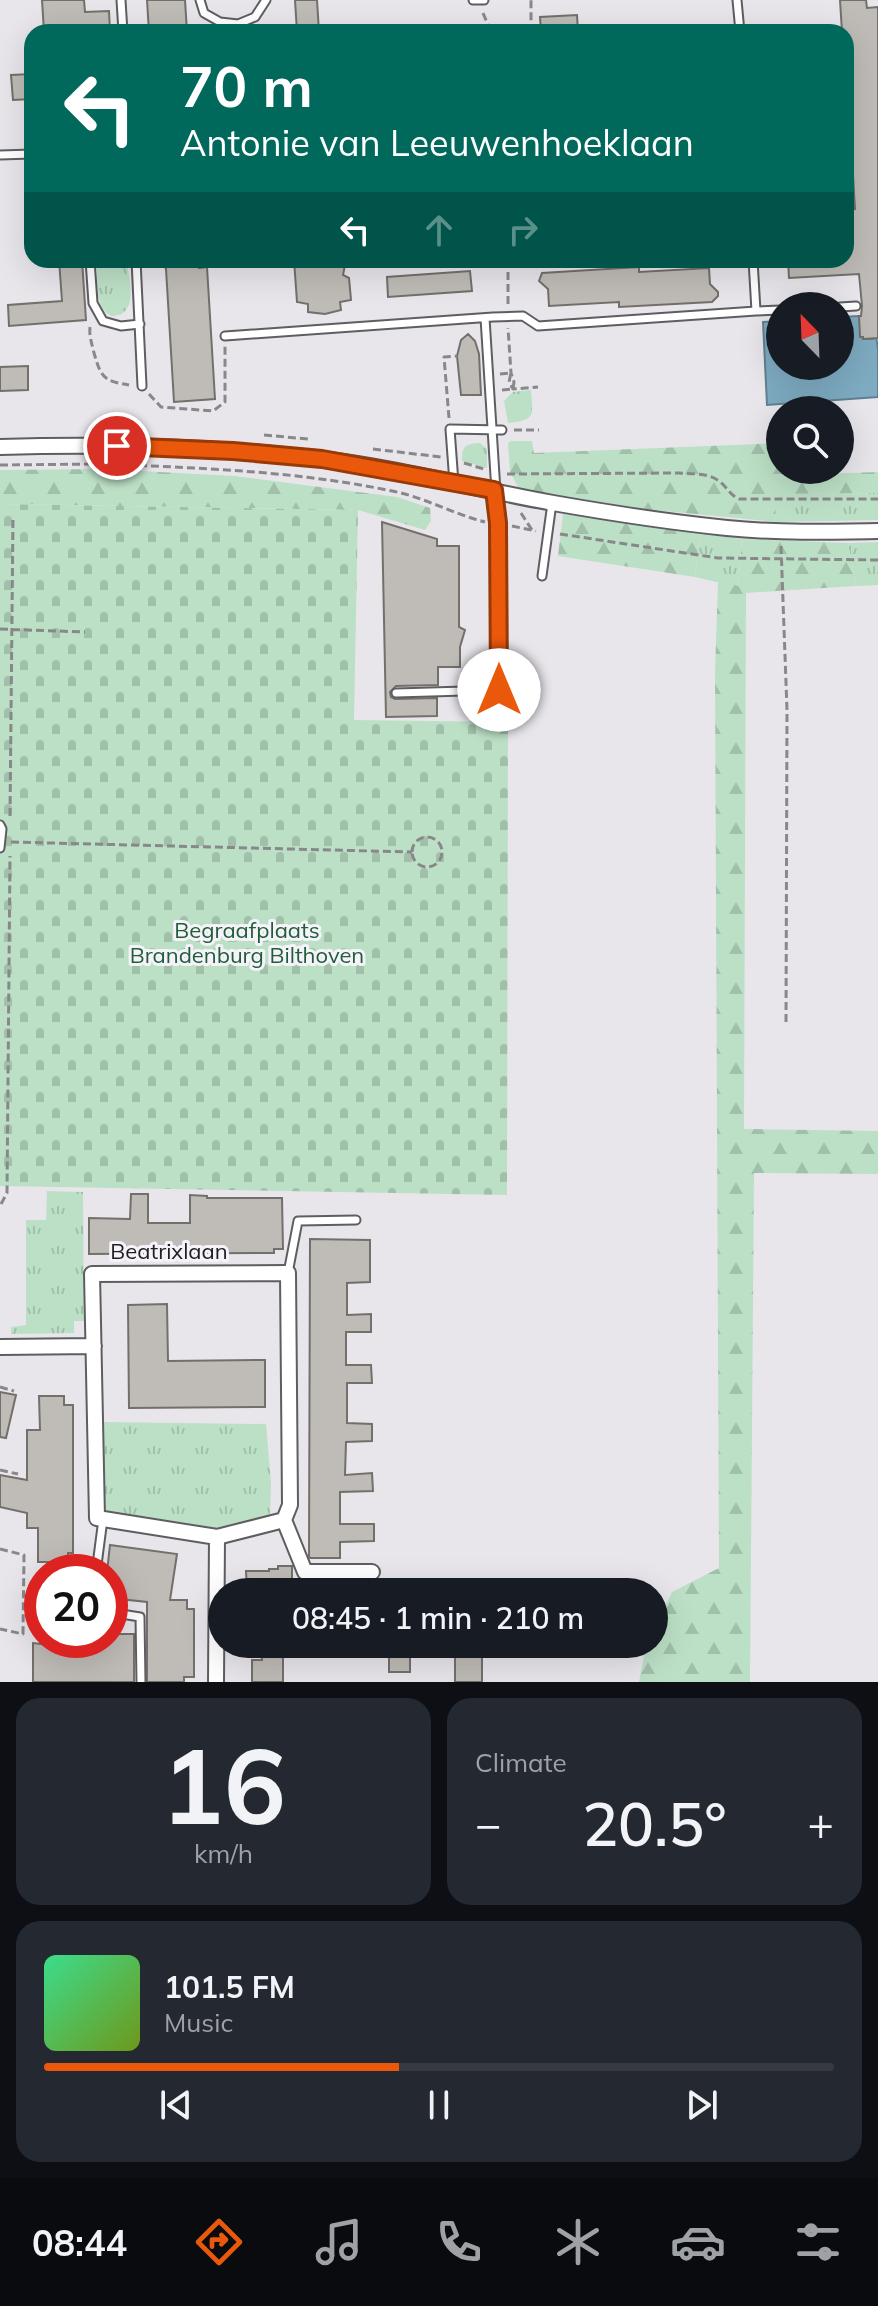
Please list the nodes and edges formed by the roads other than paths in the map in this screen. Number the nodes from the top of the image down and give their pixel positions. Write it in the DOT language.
graph roads {
  1 [pos="121,0"];
  2 [pos="200,0"];
  3 [pos="266,0"];
  4 [pos="737,0"];
  5 [pos="122,24"];
  6 [pos="739,24"];
  7 [pos="24,154"];
  8 [pos="0,155"];
  9 [pos="91,268"];
  10 [pos="136,268"];
  11 [pos="753,268"];
  12 [pos="756,311"];
  13 [pos="766,311"];
  14 [pos="485,318"];
  15 [pos="140,324"];
  16 [pos="225,336"];
  17 [pos="142,386"];
  18 [pos="491,430"];
  19 [pos="502,430"];
  20 [pos="0,447"];
  21 [pos="454,483"];
  22 [pos="494,490"];
  23 [pos="552,503"];
  24 [pos="878,531"];
  25 [pos="542,576"];
  26 [pos="396,693"];
  27 [pos="0,825"];
  28 [pos="1,844"];
  29 [pos="356,1220"];
  30 [pos="288,1273"];
  31 [pos="94,1346"];
  32 [pos="0,1347"];
  33 [pos="103,1519"];
  34 [pos="284,1520"];
  35 [pos="217,1537"];
  36 [pos="98,1554"];
  37 [pos="372,1572"];
  38 [pos="128,1615"];
  39 [pos="141,1682"];
  40 [pos="216,1682"];
  1 -- 5 [label="lane"];
  2 -- 3 [label="lane"];
  4 -- 6 [label="lane"];
  7 -- 8 [label="lane"];
  9 -- 15 [label="lane"];
  10 -- 15 [label="lane"];
  11 -- 12 [label="lane"];
  12 -- 13 [label="lane"];
  12 -- 14 [label="lane"];
  14 -- 16 [label="lane"];
  14 -- 18 [label="lane"];
  15 -- 17 [label="lane"];
  18 -- 19 [label="lane"];
  18 -- 21 [label="lane"];
  18 -- 22 [label="lane"];
  20 -- 21 [label="street"];
  21 -- 22 [label="street"];
  22 -- 23 [label="street"];
  22 -- 26 [label="lane"];
  23 -- 24 [label="street"];
  23 -- 25 [label="lane"];
  27 -- 28 [label="lane"];
  29 -- 30 [label="lane"];
  30 -- 31 [label="street, Beatrixlaan"];
  30 -- 34 [label="street"];
  31 -- 32 [label="street"];
  31 -- 33 [label="street, Beatrixlaan"];
  33 -- 35 [label="street"];
  33 -- 36 [label="lane"];
  34 -- 35 [label="street"];
  34 -- 37 [label="street"];
  35 -- 40 [label="street"];
  38 -- 39 [label="lane"];
}
